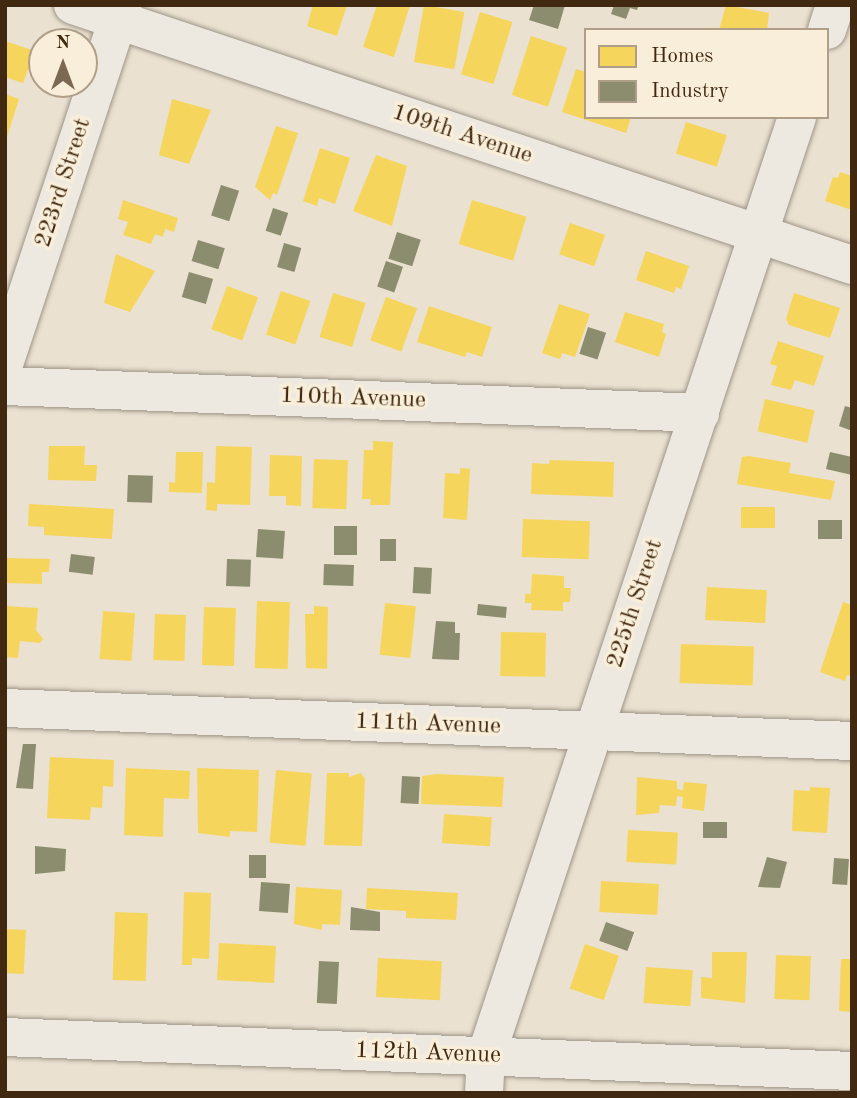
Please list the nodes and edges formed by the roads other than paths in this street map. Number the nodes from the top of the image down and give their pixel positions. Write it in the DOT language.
graph roads {
  1 [pos="73,5"];
  2 [pos="835,5"];
  3 [pos="120,13"];
  4 [pos="828,28"];
  5 [pos="796,119"];
  6 [pos="759,234"];
  7 [pos="852,265"];
  8 [pos="5,361"];
  9 [pos="5,386"];
  10 [pos="700,413"];
  11 [pos="5,708"];
  12 [pos="594,731"];
  13 [pos="852,741"];
  14 [pos="5,1037"];
  15 [pos="852,1071"];
  16 [pos="485,1075"];
  1 -- 3 [label="street, 109th Avenue"];
  2 -- 4 [label="street"];
  3 -- 6 [label="street, 109th Avenue"];
  3 -- 8 [label="street, 223rd Street"];
  5 -- 6 [label="street, 225th Street"];
  6 -- 7 [label="street, 109th Avenue"];
  6 -- 10 [label="street, 225th Street"];
  9 -- 10 [label="street, 110th Avenue"];
  10 -- 12 [label="street, 225th Street"];
  11 -- 12 [label="street, 111th Avenue"];
  12 -- 13 [label="street, 111th Avenue"];
  12 -- 16 [label="street, 225th Street"];
  14 -- 16 [label="street, 112th Avenue"];
  15 -- 16 [label="street, 112th Avenue"];
}
